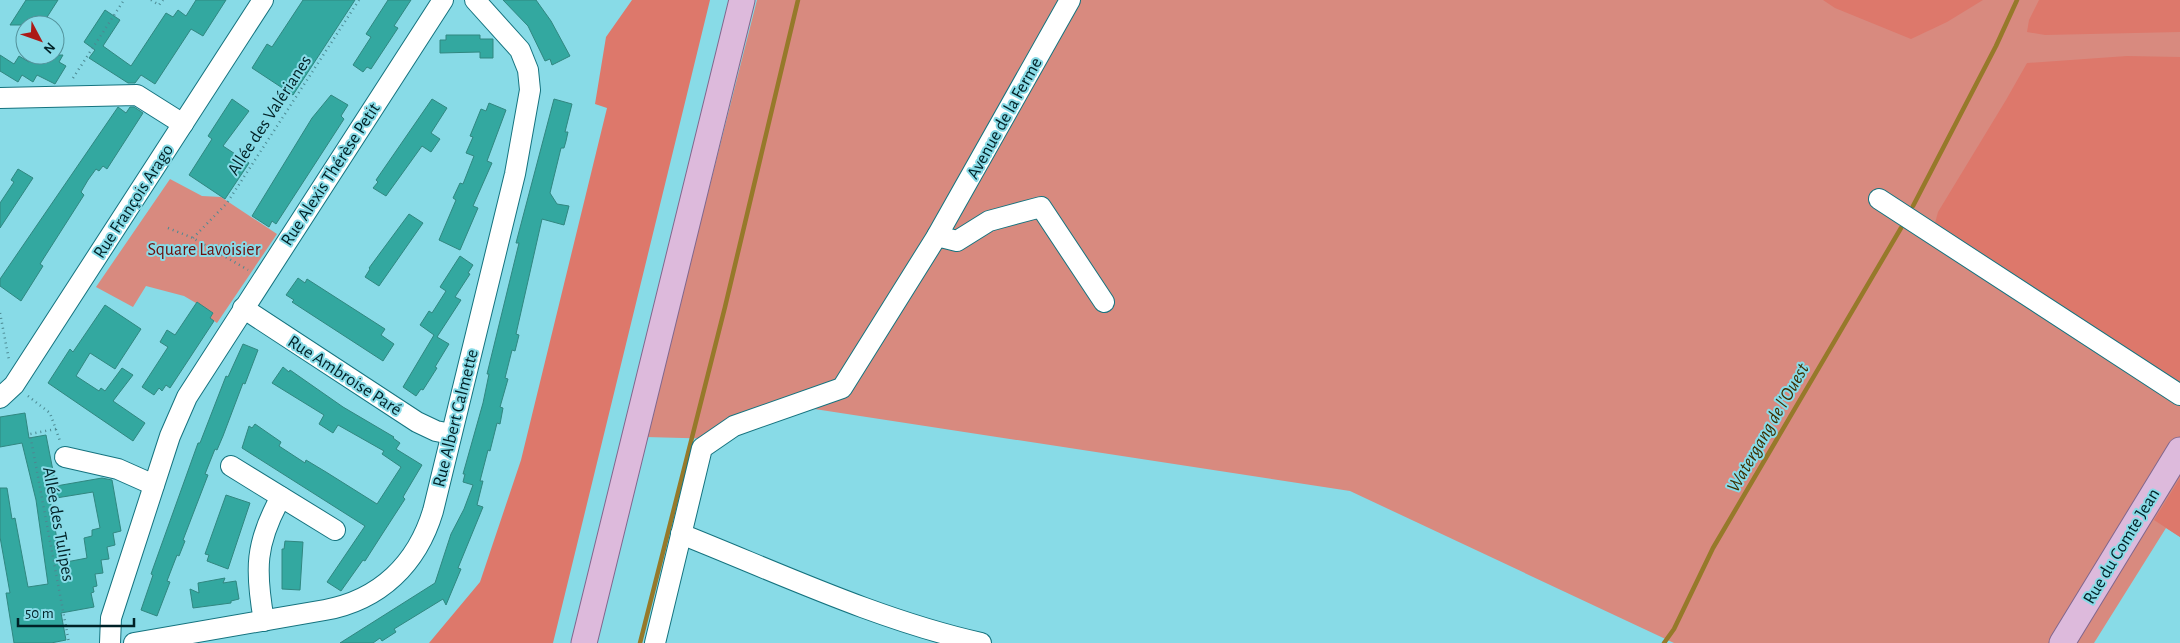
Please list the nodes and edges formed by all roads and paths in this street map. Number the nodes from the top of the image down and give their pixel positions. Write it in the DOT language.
graph roads {
  1 [pos="124,0"];
  2 [pos="151,0"];
  3 [pos="163,0"];
  4 [pos="263,0"];
  5 [pos="359,0"];
  6 [pos="444,0"];
  7 [pos="475,0"];
  8 [pos="728,0"];
  9 [pos="742,0"];
  10 [pos="1070,0"];
  11 [pos="61,96"];
  12 [pos="0,98"];
  13 [pos="182,124"];
  14 [pos="1879,199"];
  15 [pos="168,228"];
  16 [pos="937,236"];
  17 [pos="194,238"];
  18 [pos="262,279"];
  19 [pos="1104,302"];
  20 [pos="243,308"];
  21 [pos="0,312"];
  22 [pos="7,392"];
  23 [pos="2180,395"];
  24 [pos="56,429"];
  25 [pos="451,434"];
  26 [pos="2180,450"];
  27 [pos="65,458"];
  28 [pos="231,466"];
  29 [pos="154,485"];
  30 [pos="281,497"];
  31 [pos="335,530"];
  32 [pos="681,534"];
  33 [pos="264,621"];
  34 [pos="231,635"];
  35 [pos="69,643"];
  36 [pos="110,643"];
  37 [pos="134,643"];
  38 [pos="570,643"];
  39 [pos="584,643"];
  40 [pos="655,643"];
  41 [pos="981,643"];
  42 [pos="2062,643"];
  1 -- 11 [label="path"];
  2 -- 3 [label="path"];
  4 -- 13 [label="street, Rue François Arago"];
  5 -- 17 [label="path, Allée des Valérianes"];
  6 -- 18 [label="street, Rue Alexis Thérèse Petit"];
  7 -- 25 [label="street, Rue Albert Calmette"];
  8 -- 38 [label="main road"];
  9 -- 39 [label="main road"];
  10 -- 16 [label="street, Avenue de la Ferme"];
  11 -- 12 [label="street"];
  11 -- 13 [label="street"];
  13 -- 22 [label="street, Rue François Arago"];
  14 -- 23 [label="street"];
  15 -- 17 [label="path"];
  16 -- 19 [label="street"];
  16 -- 32 [label="street, Avenue de la Ferme"];
  17 -- 18 [label="path"];
  18 -- 20 [label="street, Rue Alexis Thérèse Petit"];
  20 -- 25 [label="street, Rue Ambroise Paré"];
  20 -- 29 [label="street, Rue Alexis Thérèse Petit"];
  21 -- 22 [label="path"];
  22 -- 24 [label="path"];
  24 -- 27 [label="path"];
  24 -- 35 [label="path, Allée des Tulipes"];
  25 -- 33 [label="street, Rue Albert Calmette"];
  26 -- 42 [label="main road, Rue du Comte Jean"];
  27 -- 29 [label="street"];
  28 -- 30 [label="street"];
  29 -- 36 [label="street, Rue Alexis Thérèse Petit"];
  30 -- 31 [label="street"];
  30 -- 33 [label="street"];
  32 -- 40 [label="street, Avenue de la Ferme"];
  32 -- 41 [label="street"];
  33 -- 34 [label="street, Rue Albert Calmette"];
  34 -- 37 [label="street, Rue Albert Calmette"];
}
